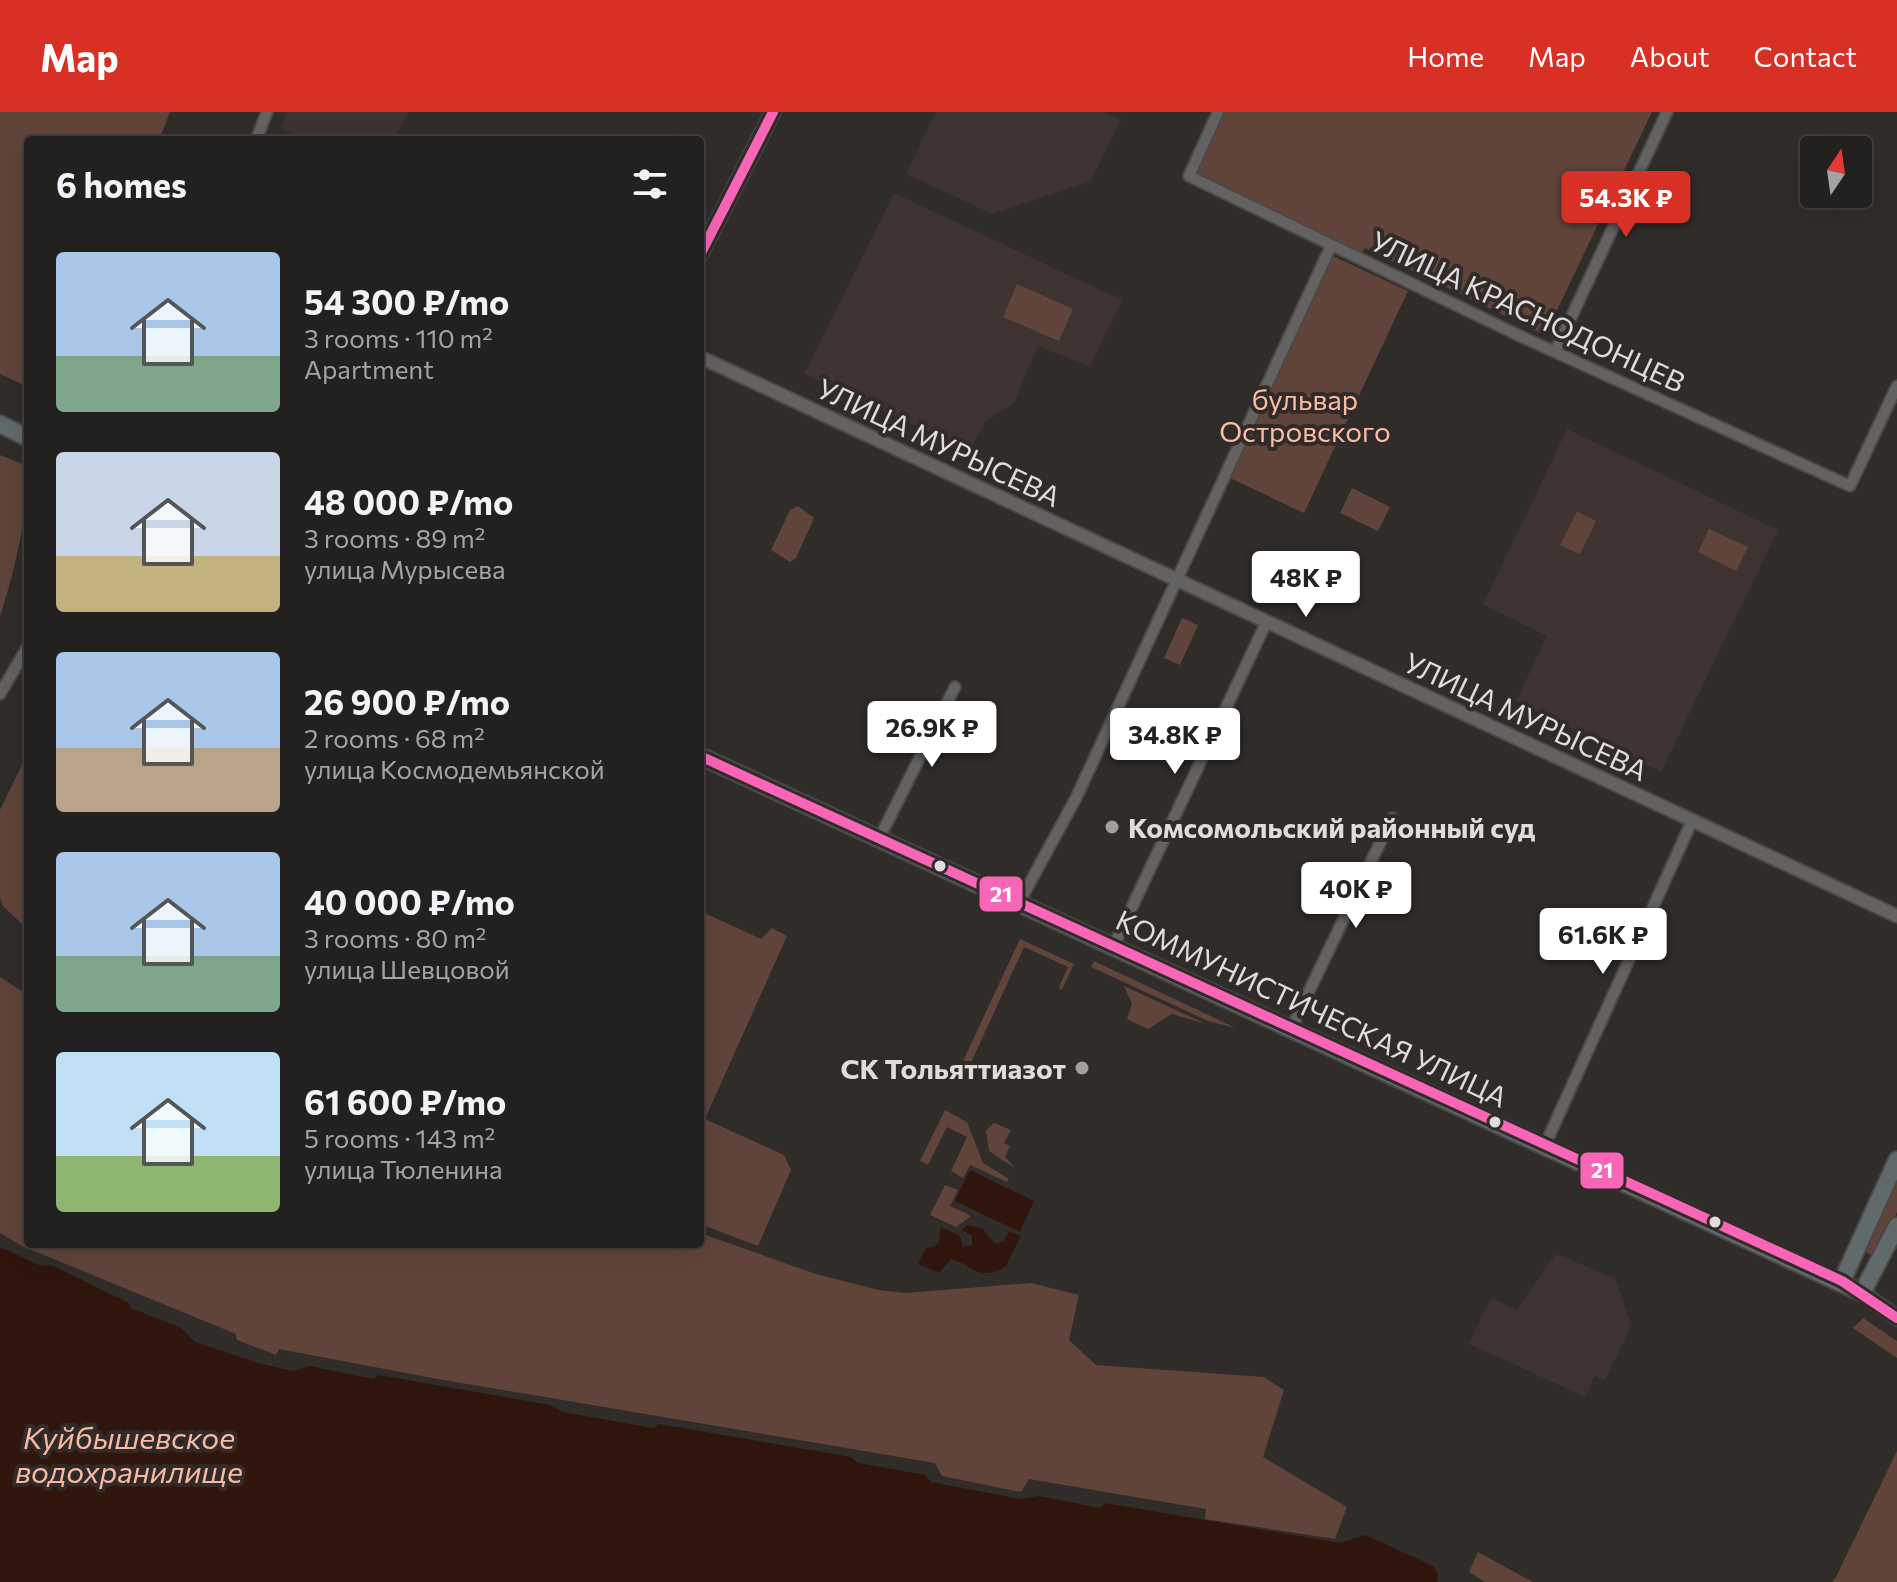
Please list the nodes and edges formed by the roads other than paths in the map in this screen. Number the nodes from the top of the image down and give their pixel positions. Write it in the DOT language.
graph roads {
  1 [pos="267,112"];
  2 [pos="773,112"];
  3 [pos="1218,112"];
  4 [pos="1667,112"];
  5 [pos="258,136"];
  6 [pos="1331,246"];
  7 [pos="704,247"];
  8 [pos="1555,352"];
  9 [pos="704,359"];
  10 [pos="1897,386"];
  11 [pos="0,424"];
  12 [pos="24,436"];
  13 [pos="1177,579"];
  14 [pos="1267,621"];
  15 [pos="24,653"];
  16 [pos="955,687"];
  17 [pos="0,694"];
  18 [pos="704,758"];
  19 [pos="1392,818"];
  20 [pos="1692,821"];
  21 [pos="880,837"];
  22 [pos="1020,901"];
  23 [pos="1897,916"];
  24 [pos="1114,945"];
  25 [pos="1291,1029"];
  26 [pos="1545,1145"];
  27 [pos="1897,1160"];
  28 [pos="1897,1226"];
  29 [pos="1842,1281"];
  30 [pos="1862,1293"];
  31 [pos="1897,1318"];
  1 -- 5 [label="street"];
  2 -- 7 [label="main road"];
  3 -- 6 [label="street, УЛИЦА КРАСНОДОНЦЕВ"];
  4 -- 8 [label="street"];
  6 -- 8 [label="street, УЛИЦА КРАСНОДОНЦЕВ"];
  6 -- 13 [label="street"];
  8 -- 10 [label="street, УЛИЦА КРАСНОДОНЦЕВ"];
  9 -- 13 [label="street, УЛИЦА МУРЫСЕВА"];
  11 -- 12 [label="main road"];
  13 -- 14 [label="street, УЛИЦА МУРЫСЕВА"];
  13 -- 22 [label="street"];
  14 -- 20 [label="street, УЛИЦА МУРЫСЕВА"];
  14 -- 24 [label="street"];
  15 -- 17 [label="street"];
  16 -- 21 [label="street"];
  18 -- 21 [label="main road, КОММУНИСТИЧЕСКАЯ УЛИЦА"];
  19 -- 25 [label="street"];
  20 -- 23 [label="street, УЛИЦА МУРЫСЕВА"];
  20 -- 26 [label="street"];
  21 -- 22 [label="main road, КОММУНИСТИЧЕСКАЯ УЛИЦА"];
  22 -- 24 [label="main road, КОММУНИСТИЧЕСКАЯ УЛИЦА"];
  24 -- 25 [label="main road, КОММУНИСТИЧЕСКАЯ УЛИЦА"];
  25 -- 26 [label="main road, КОММУНИСТИЧЕСКАЯ УЛИЦА"];
  26 -- 29 [label="main road, КОММУНИСТИЧЕСКАЯ УЛИЦА"];
  27 -- 29 [label="main road"];
  28 -- 30 [label="main road"];
  29 -- 30 [label="main road, КОММУНИСТИЧЕСКАЯ УЛИЦА"];
  30 -- 31 [label="main road, КОММУНИСТИЧЕСКАЯ УЛИЦА"];
}
